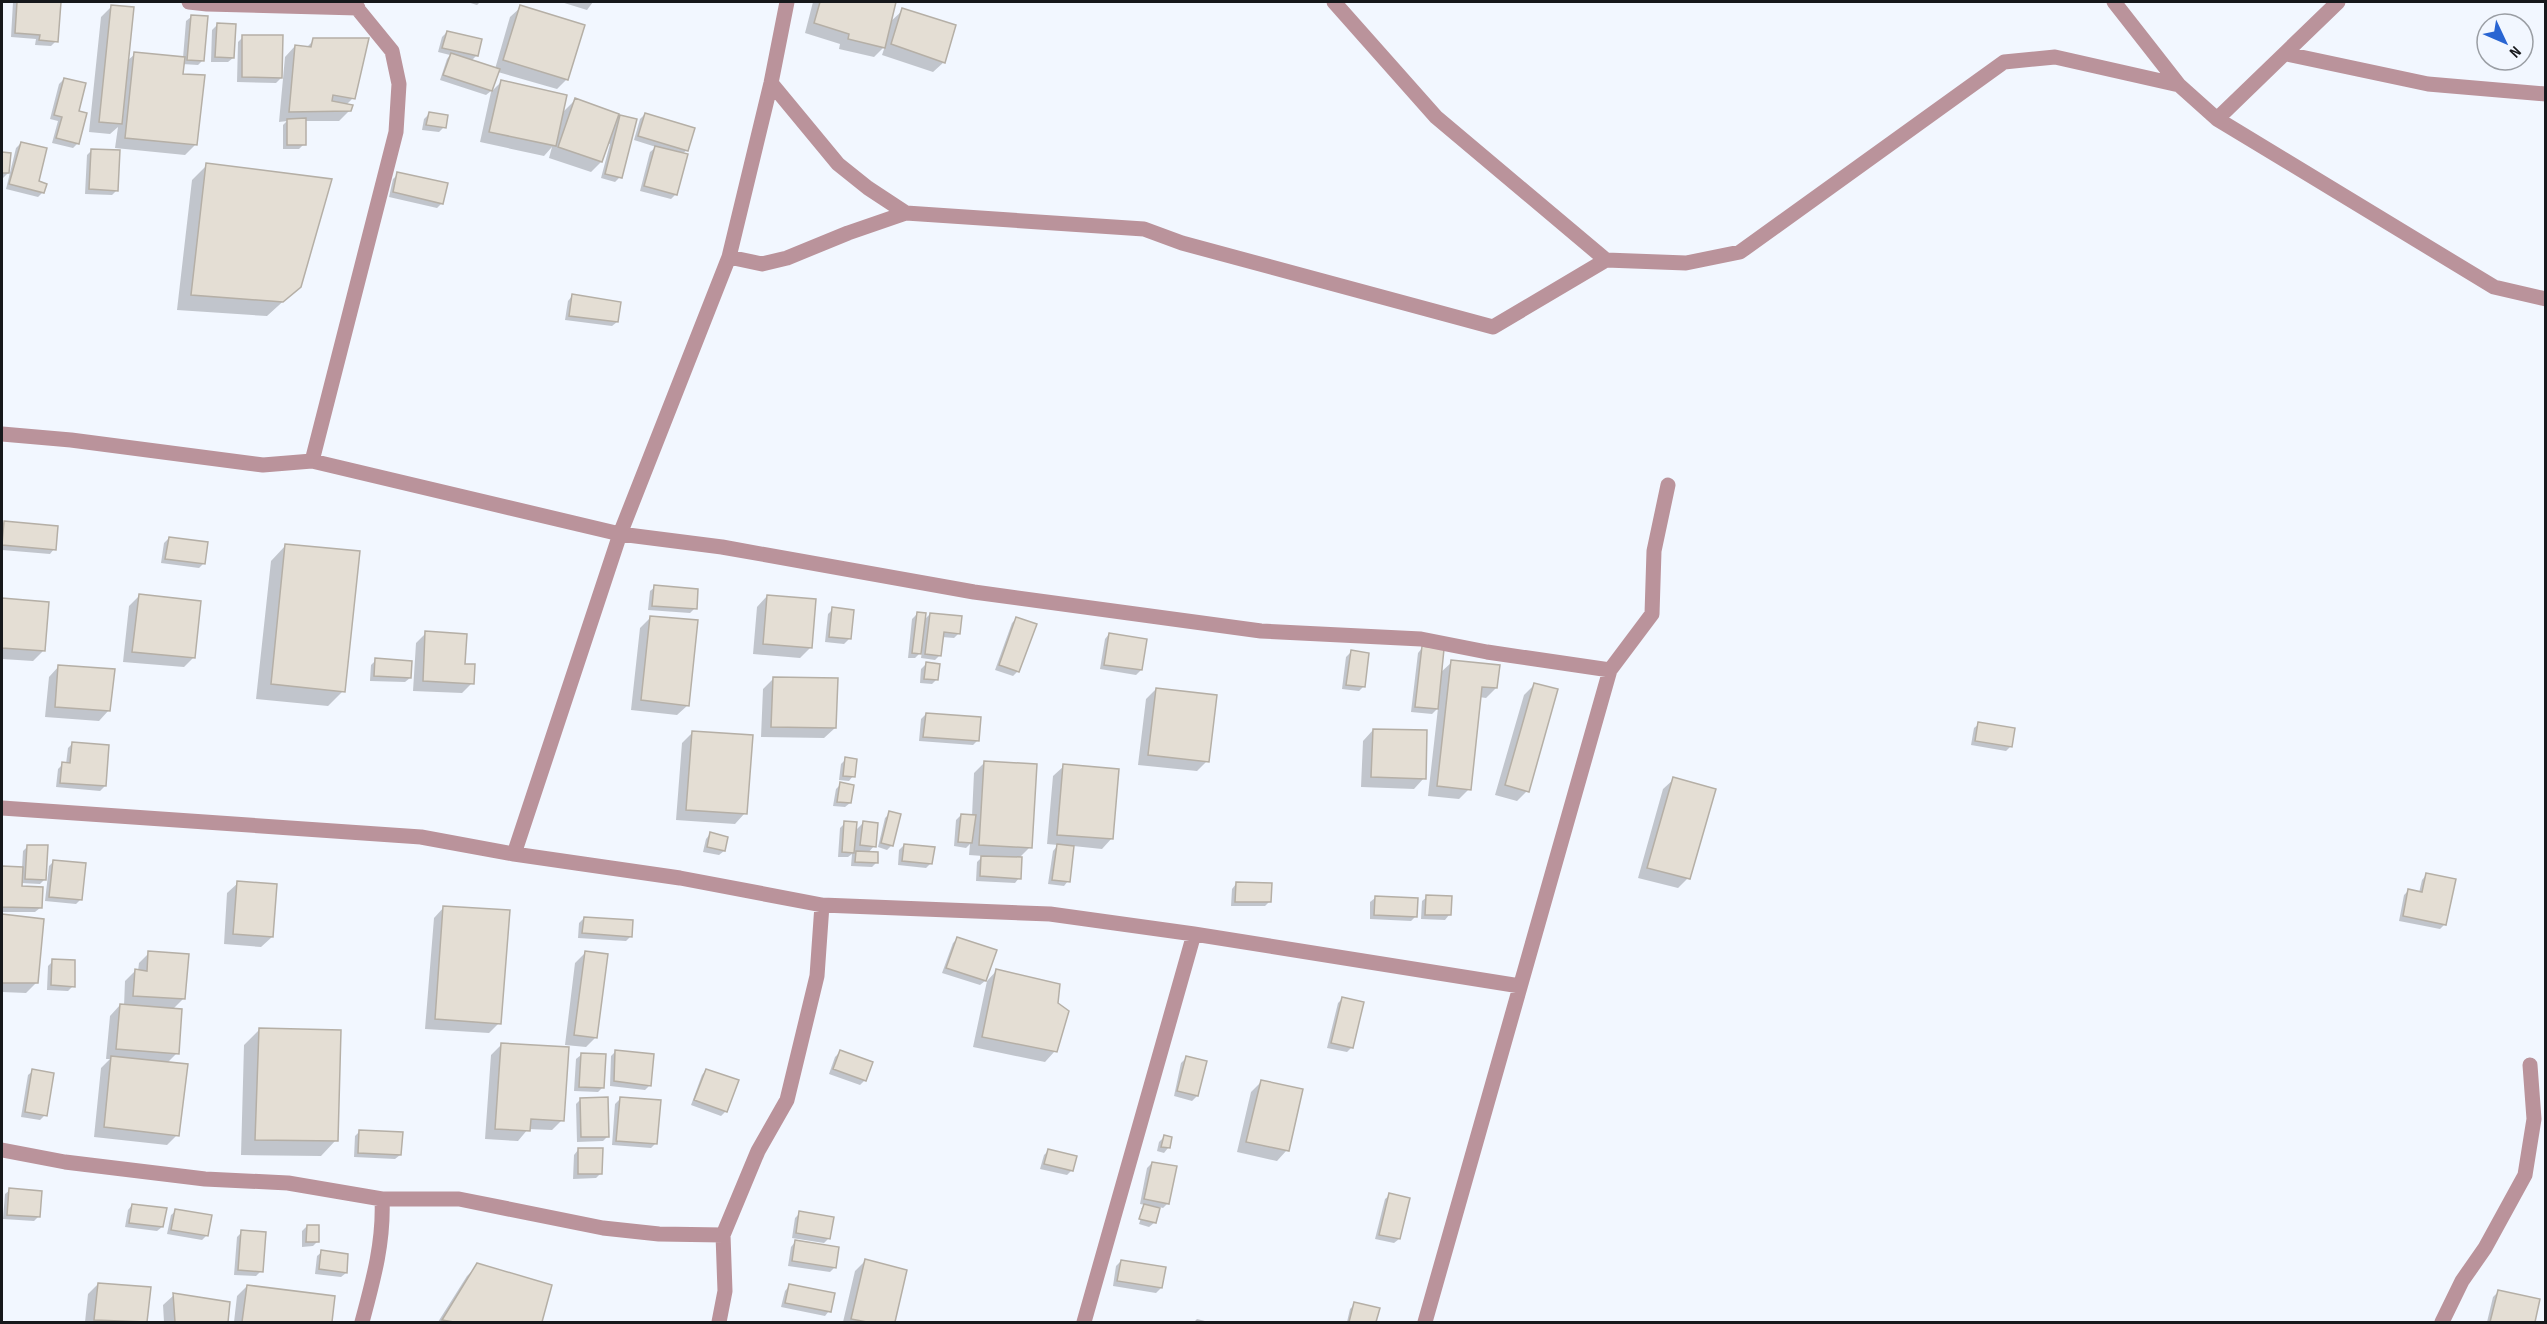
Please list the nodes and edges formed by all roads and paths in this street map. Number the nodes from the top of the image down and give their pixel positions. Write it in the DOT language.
graph roads {
  1 [pos="189,2"];
  2 [pos="787,2"];
  3 [pos="1334,2"];
  4 [pos="2114,2"];
  5 [pos="2338,2"];
  6 [pos="355,5"];
  7 [pos="2287,54"];
  8 [pos="771,83"];
  9 [pos="2179,85"];
  10 [pos="2546,94"];
  11 [pos="2217,119"];
  12 [pos="906,213"];
  13 [pos="729,257"];
  14 [pos="1606,260"];
  15 [pos="2546,299"];
  16 [pos="2,434"];
  17 [pos="312,461"];
  18 [pos="1668,485"];
  19 [pos="620,534"];
  20 [pos="1610,670"];
  21 [pos="2,808"];
  22 [pos="514,854"];
  23 [pos="822,905"];
  24 [pos="1194,934"];
  25 [pos="1520,986"];
  26 [pos="2530,1065"];
  27 [pos="2,1150"];
  28 [pos="382,1198"];
  29 [pos="723,1235"];
  30 [pos="362,1323"];
  31 [pos="719,1323"];
  32 [pos="1084,1323"];
  33 [pos="1425,1323"];
  34 [pos="2442,1323"];
  1 -- 6 [label="street"];
  2 -- 8 [label="street"];
  3 -- 14 [label="street"];
  4 -- 9 [label="street"];
  5 -- 7 [label="street"];
  6 -- 17 [label="street"];
  7 -- 10 [label="street"];
  7 -- 11 [label="street"];
  8 -- 12 [label="street"];
  8 -- 13 [label="street"];
  9 -- 11 [label="street"];
  9 -- 14 [label="street"];
  11 -- 15 [label="street"];
  12 -- 13 [label="street"];
  12 -- 14 [label="street"];
  13 -- 19 [label="street"];
  16 -- 17 [label="street"];
  17 -- 19 [label="street"];
  18 -- 20 [label="street"];
  19 -- 20 [label="street"];
  19 -- 22 [label="street"];
  20 -- 25 [label="street"];
  21 -- 22 [label="street"];
  22 -- 23 [label="street"];
  23 -- 24 [label="street"];
  23 -- 29 [label="street"];
  24 -- 25 [label="street"];
  24 -- 32 [label="street"];
  25 -- 33 [label="street"];
  26 -- 34 [label="street"];
  27 -- 28 [label="street"];
  28 -- 29 [label="street"];
  28 -- 30 [label="street"];
  29 -- 31 [label="street"];
}
